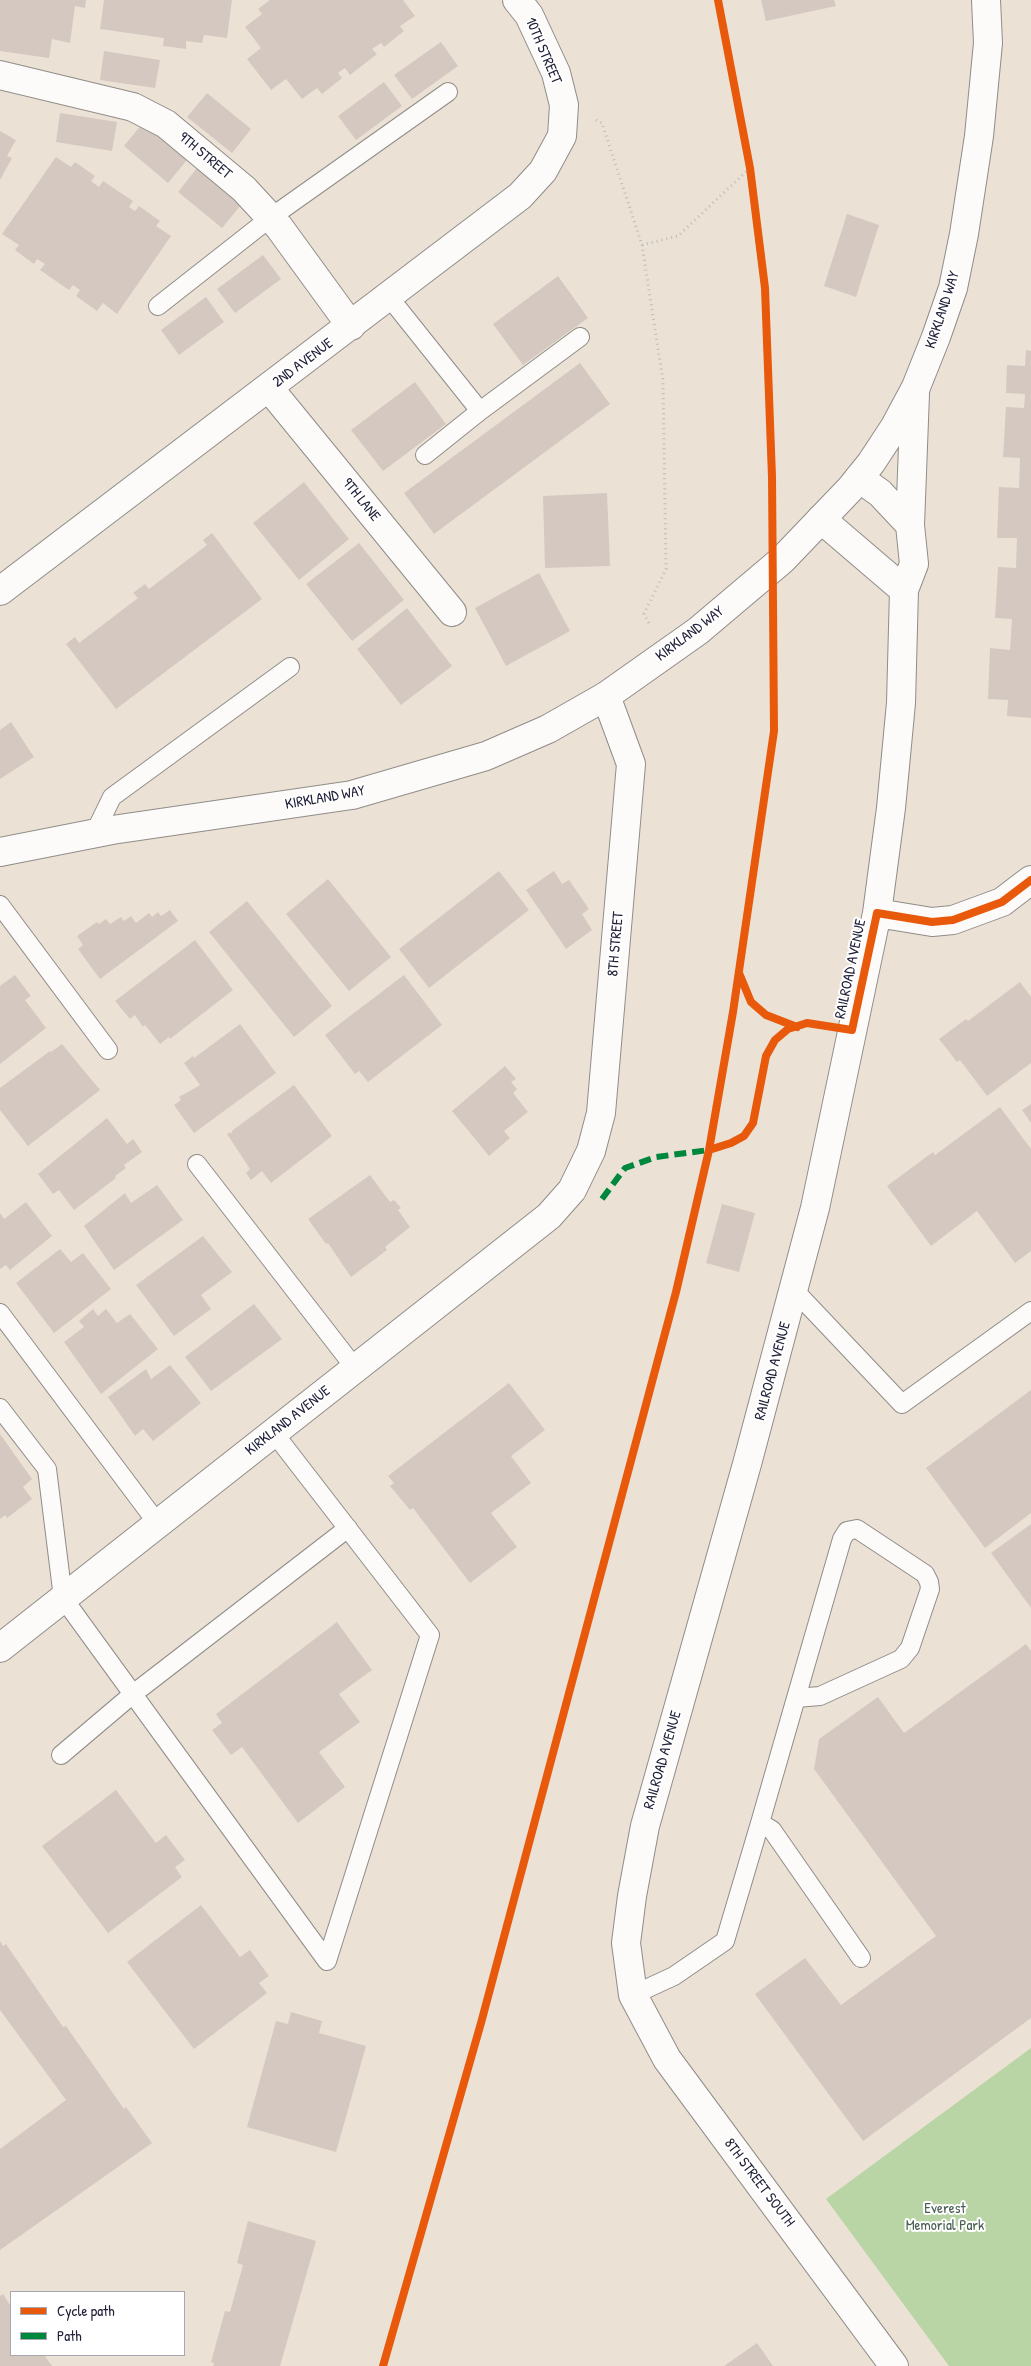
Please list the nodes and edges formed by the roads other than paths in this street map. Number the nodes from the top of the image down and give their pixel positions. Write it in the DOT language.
graph roads {
  1 [pos="517,0"];
  2 [pos="986,0"];
  3 [pos="0,75"];
  4 [pos="448,92"];
  5 [pos="564,105"];
  6 [pos="270,218"];
  7 [pos="389,296"];
  8 [pos="158,306"];
  9 [pos="351,326"];
  10 [pos="580,337"];
  11 [pos="916,387"];
  12 [pos="269,388"];
  13 [pos="480,411"];
  14 [pos="425,455"];
  15 [pos="859,478"];
  16 [pos="821,519"];
  17 [pos="910,526"];
  18 [pos="904,590"];
  19 [pos="0,591"];
  20 [pos="452,612"];
  21 [pos="290,667"];
  22 [pos="606,696"];
  23 [pos="94,834"];
  24 [pos="0,852"];
  25 [pos="1031,880"];
  26 [pos="0,905"];
  27 [pos="877,913"];
  28 [pos="108,1050"];
  29 [pos="197,1164"];
  30 [pos="572,1190"];
  31 [pos="794,1290"];
  32 [pos="1031,1311"];
  33 [pos="0,1313"];
  34 [pos="355,1368"];
  35 [pos="0,1408"];
  36 [pos="274,1433"];
  37 [pos="158,1524"];
  38 [pos="348,1528"];
  39 [pos="63,1598"];
  40 [pos="0,1648"];
  41 [pos="133,1694"];
  42 [pos="796,1698"];
  43 [pos="61,1755"];
  44 [pos="760,1823"];
  45 [pos="861,1958"];
  46 [pos="634,1994"];
  47 [pos="894,2366"];
  1 -- 5 [label="street, 10TH STREET"];
  2 -- 11 [label="street, KIRKLAND WAY"];
  3 -- 6 [label="street, 9TH STREET"];
  4 -- 6 [label="lane"];
  5 -- 7 [label="street, 2ND AVENUE"];
  6 -- 8 [label="lane"];
  6 -- 9 [label="street, 9TH STREET"];
  7 -- 9 [label="street, 2ND AVENUE"];
  7 -- 13 [label="lane"];
  9 -- 12 [label="street, 2ND AVENUE"];
  10 -- 13 [label="lane"];
  11 -- 15 [label="street, KIRKLAND WAY"];
  11 -- 17 [label="street, RAILROAD AVENUE"];
  12 -- 19 [label="street, 2ND AVENUE"];
  12 -- 20 [label="street, 9TH LANE"];
  13 -- 14 [label="lane"];
  15 -- 16 [label="street, KIRKLAND WAY"];
  15 -- 17 [label="street"];
  16 -- 18 [label="street"];
  16 -- 22 [label="street, KIRKLAND WAY"];
  17 -- 18 [label="street, RAILROAD AVENUE"];
  18 -- 27 [label="street, RAILROAD AVENUE"];
  21 -- 23 [label="lane"];
  22 -- 23 [label="street, KIRKLAND WAY"];
  22 -- 30 [label="street, 8TH STREET"];
  23 -- 24 [label="street, KIRKLAND WAY"];
  25 -- 27 [label="street"];
  26 -- 28 [label="lane"];
  27 -- 31 [label="street, RAILROAD AVENUE"];
  29 -- 34 [label="lane"];
  30 -- 34 [label="street, KIRKLAND AVENUE"];
  31 -- 32 [label="lane"];
  31 -- 46 [label="street, RAILROAD AVENUE"];
  33 -- 37 [label="lane"];
  34 -- 36 [label="street, KIRKLAND AVENUE"];
  35 -- 39 [label="lane"];
  36 -- 37 [label="street, KIRKLAND AVENUE"];
  36 -- 38 [label="lane"];
  37 -- 39 [label="street, KIRKLAND AVENUE"];
  38 -- 41 [label="lane"];
  38 -- 41 [label="lane"];
  39 -- 40 [label="street, KIRKLAND AVENUE"];
  39 -- 41 [label="lane"];
  41 -- 43 [label="lane"];
  42 -- 42 [label="lane"];
  42 -- 44 [label="lane"];
  44 -- 45 [label="lane"];
  44 -- 46 [label="lane"];
  46 -- 47 [label="street, 8TH STREET SOUTH"];
}
